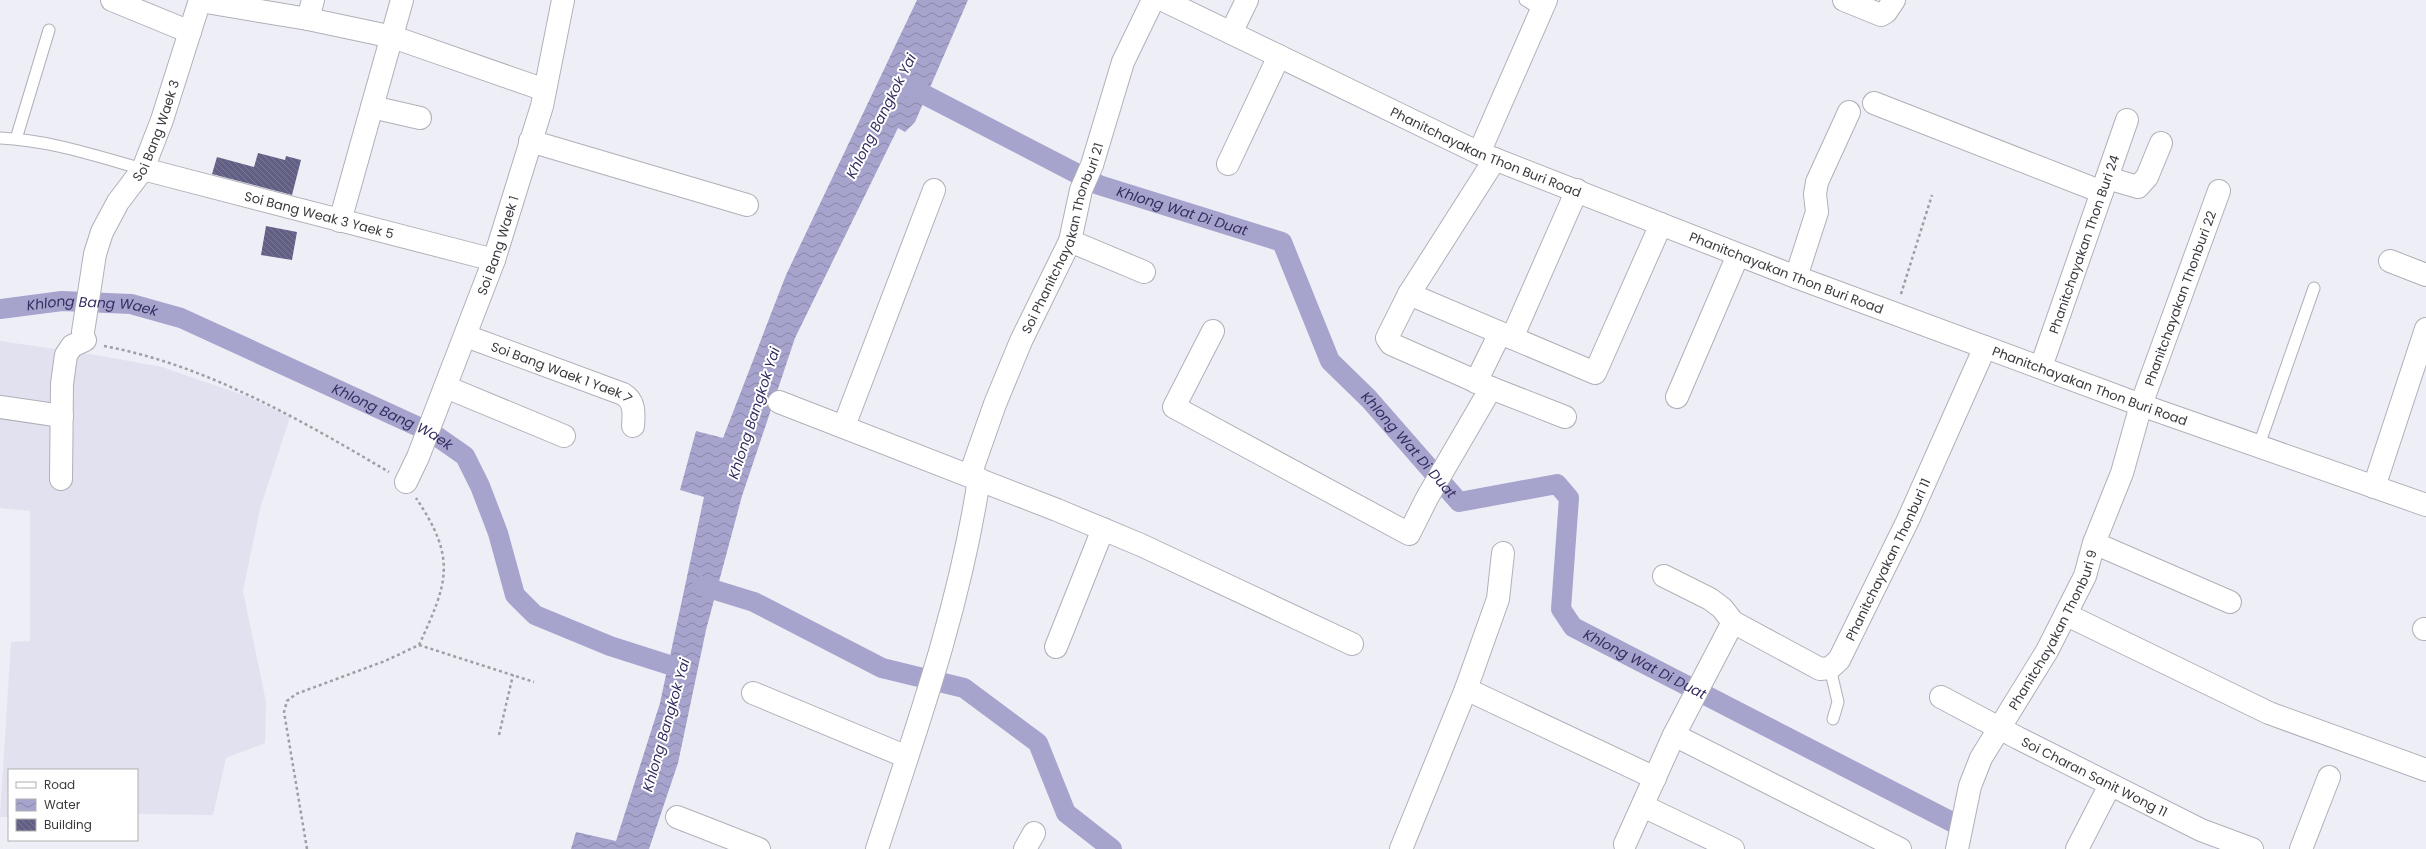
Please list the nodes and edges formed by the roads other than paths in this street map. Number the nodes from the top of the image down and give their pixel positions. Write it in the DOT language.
graph roads {
  1 [pos="112,0"];
  2 [pos="200,0"];
  3 [pos="402,0"];
  4 [pos="563,0"];
  5 [pos="1246,0"];
  6 [pos="1844,0"];
  7 [pos="1894,0"];
  8 [pos="1164,1"];
  9 [pos="1537,3"];
  10 [pos="311,10"];
  11 [pos="49,30"];
  12 [pos="190,32"];
  13 [pos="1231,33"];
  14 [pos="393,37"];
  15 [pos="1279,56"];
  16 [pos="545,90"];
  17 [pos="1874,103"];
  18 [pos="372,107"];
  19 [pos="1849,112"];
  20 [pos="420,118"];
  21 [pos="2128,120"];
  22 [pos="0,138"];
  23 [pos="16,139"];
  24 [pos="530,141"];
  25 [pos="2162,143"];
  26 [pos="1487,156"];
  27 [pos="1228,164"];
  28 [pos="143,169"];
  29 [pos="2105,185"];
  30 [pos="934,190"];
  31 [pos="1577,190"];
  32 [pos="2218,191"];
  33 [pos="747,205"];
  34 [pos="340,221"];
  35 [pos="1662,224"];
  36 [pos="1070,241"];
  37 [pos="1738,255"];
  38 [pos="494,260"];
  39 [pos="2390,261"];
  40 [pos="1144,272"];
  41 [pos="2426,275"];
  42 [pos="1796,277"];
  43 [pos="2314,288"];
  44 [pos="1409,294"];
  45 [pos="2426,330"];
  46 [pos="1213,331"];
  47 [pos="1506,335"];
  48 [pos="466,336"];
  49 [pos="1985,347"];
  50 [pos="2041,368"];
  51 [pos="1483,385"];
  52 [pos="446,387"];
  53 [pos="1677,397"];
  54 [pos="780,402"];
  55 [pos="2141,405"];
  56 [pos="0,406"];
  57 [pos="62,416"];
  58 [pos="1565,417"];
  59 [pos="633,426"];
  60 [pos="844,426"];
  61 [pos="564,436"];
  62 [pos="2259,445"];
  63 [pos="974,477"];
  64 [pos="61,479"];
  65 [pos="406,482"];
  66 [pos="2374,487"];
  67 [pos="2426,505"];
  68 [pos="1103,529"];
  69 [pos="2094,543"];
  70 [pos="1503,552"];
  71 [pos="1664,576"];
  72 [pos="2230,602"];
  73 [pos="2066,615"];
  74 [pos="1732,622"];
  75 [pos="1352,644"];
  76 [pos="1056,648"];
  77 [pos="1830,668"];
  78 [pos="1466,688"];
  79 [pos="753,693"];
  80 [pos="1941,697"];
  81 [pos="1833,719"];
  82 [pos="2000,728"];
  83 [pos="1674,735"];
  84 [pos="907,757"];
  85 [pos="2426,770"];
  86 [pos="1655,778"];
  87 [pos="2329,778"];
  88 [pos="2110,785"];
  89 [pos="1643,806"];
  90 [pos="677,817"];
  91 [pos="2215,843"];
  92 [pos="1625,844"];
  93 [pos="759,849"];
  94 [pos="877,849"];
  95 [pos="1401,849"];
  96 [pos="1733,849"];
  97 [pos="1900,849"];
  98 [pos="1957,849"];
  99 [pos="2077,849"];
  100 [pos="2252,849"];
  101 [pos="2301,849"];
  1 -- 12 [label="street"];
  2 -- 10 [label="street"];
  2 -- 12 [label="street, Soi Bang Waek 3"];
  3 -- 14 [label="street"];
  4 -- 16 [label="street, Soi Bang Waek 1"];
  5 -- 13 [label="street"];
  6 -- 7 [label="street"];
  8 -- 13 [label="street, Phanitchayakan Thon Buri Road"];
  8 -- 36 [label="street, Soi Phanitchayakan Thonburi 21"];
  9 -- 26 [label="street"];
  10 -- 14 [label="street"];
  11 -- 23 [label="lane"];
  12 -- 28 [label="street, Soi Bang Waek 3"];
  13 -- 15 [label="street, Phanitchayakan Thon Buri Road"];
  14 -- 16 [label="street"];
  14 -- 18 [label="street"];
  15 -- 26 [label="street, Phanitchayakan Thon Buri Road"];
  15 -- 27 [label="street"];
  16 -- 24 [label="street, Soi Bang Waek 1"];
  17 -- 29 [label="street"];
  18 -- 20 [label="street"];
  18 -- 34 [label="street"];
  19 -- 42 [label="street"];
  21 -- 29 [label="street, Phanitchayakan Thon Buri 24"];
  22 -- 23 [label="lane"];
  23 -- 28 [label="lane"];
  24 -- 33 [label="street"];
  24 -- 38 [label="street, Soi Bang Waek 1"];
  25 -- 29 [label="street"];
  26 -- 31 [label="street, Phanitchayakan Thon Buri Road"];
  26 -- 44 [label="street"];
  28 -- 34 [label="street, Soi Bang Weak 3 Yaek 5"];
  28 -- 57 [label="street, Soi Bang Waek 3"];
  29 -- 50 [label="street, Phanitchayakan Thon Buri 24"];
  30 -- 60 [label="street"];
  31 -- 35 [label="street, Phanitchayakan Thon Buri Road"];
  31 -- 47 [label="street"];
  32 -- 55 [label="street, Phanitchayakan Thonburi 22"];
  34 -- 38 [label="street, Soi Bang Weak 3 Yaek 5"];
  35 -- 37 [label="street, Phanitchayakan Thon Buri Road"];
  35 -- 47 [label="street"];
  36 -- 40 [label="street"];
  36 -- 63 [label="street, Soi Phanitchayakan Thonburi 21"];
  37 -- 42 [label="street, Phanitchayakan Thon Buri Road"];
  37 -- 53 [label="street"];
  38 -- 48 [label="street, Soi Bang Waek 1"];
  39 -- 41 [label="street"];
  42 -- 49 [label="street, Phanitchayakan Thon Buri Road"];
  43 -- 62 [label="lane"];
  44 -- 47 [label="street"];
  44 -- 51 [label="street"];
  45 -- 66 [label="street"];
  46 -- 51 [label="street"];
  47 -- 51 [label="street"];
  48 -- 52 [label="street, Soi Bang Waek 1"];
  48 -- 59 [label="street, Soi Bang Waek 1 Yaek 7"];
  49 -- 50 [label="street, Phanitchayakan Thon Buri Road"];
  49 -- 77 [label="street, Phanitchayakan Thonburi 11"];
  50 -- 55 [label="street, Phanitchayakan Thon Buri Road"];
  51 -- 58 [label="street"];
  52 -- 61 [label="street"];
  52 -- 65 [label="street, Soi Bang Waek 1"];
  54 -- 60 [label="street"];
  55 -- 62 [label="street, Phanitchayakan Thon Buri Road"];
  55 -- 69 [label="street, Phanitchayakan Thonburi 9"];
  56 -- 57 [label="street"];
  57 -- 64 [label="street"];
  60 -- 63 [label="street"];
  62 -- 66 [label="street, Phanitchayakan Thon Buri Road"];
  63 -- 68 [label="street"];
  63 -- 84 [label="street, Soi Phanitchayakan Thonburi 21"];
  66 -- 67 [label="street, Phanitchayakan Thon Buri Road"];
  68 -- 75 [label="street"];
  68 -- 76 [label="street"];
  69 -- 72 [label="street"];
  69 -- 73 [label="street, Phanitchayakan Thonburi 9"];
  70 -- 78 [label="street"];
  71 -- 74 [label="street"];
  73 -- 82 [label="street, Phanitchayakan Thonburi 9"];
  73 -- 85 [label="street"];
  74 -- 77 [label="street"];
  74 -- 83 [label="street"];
  77 -- 81 [label="lane"];
  78 -- 86 [label="street"];
  78 -- 95 [label="street"];
  79 -- 84 [label="street"];
  80 -- 82 [label="street, Soi Charan Sanit Wong 11"];
  82 -- 88 [label="street, Soi Charan Sanit Wong 11"];
  82 -- 98 [label="street, Phanitchayakan Thonburi 9"];
  83 -- 86 [label="street"];
  83 -- 97 [label="street"];
  84 -- 94 [label="street, Soi Phanitchayakan Thonburi 21"];
  86 -- 89 [label="street"];
  87 -- 101 [label="street"];
  88 -- 91 [label="street, Soi Charan Sanit Wong 11"];
  88 -- 99 [label="street"];
  89 -- 92 [label="street"];
  89 -- 96 [label="street"];
  90 -- 93 [label="street"];
  91 -- 100 [label="street, Soi Charan Sanit Wong 11"];
}
